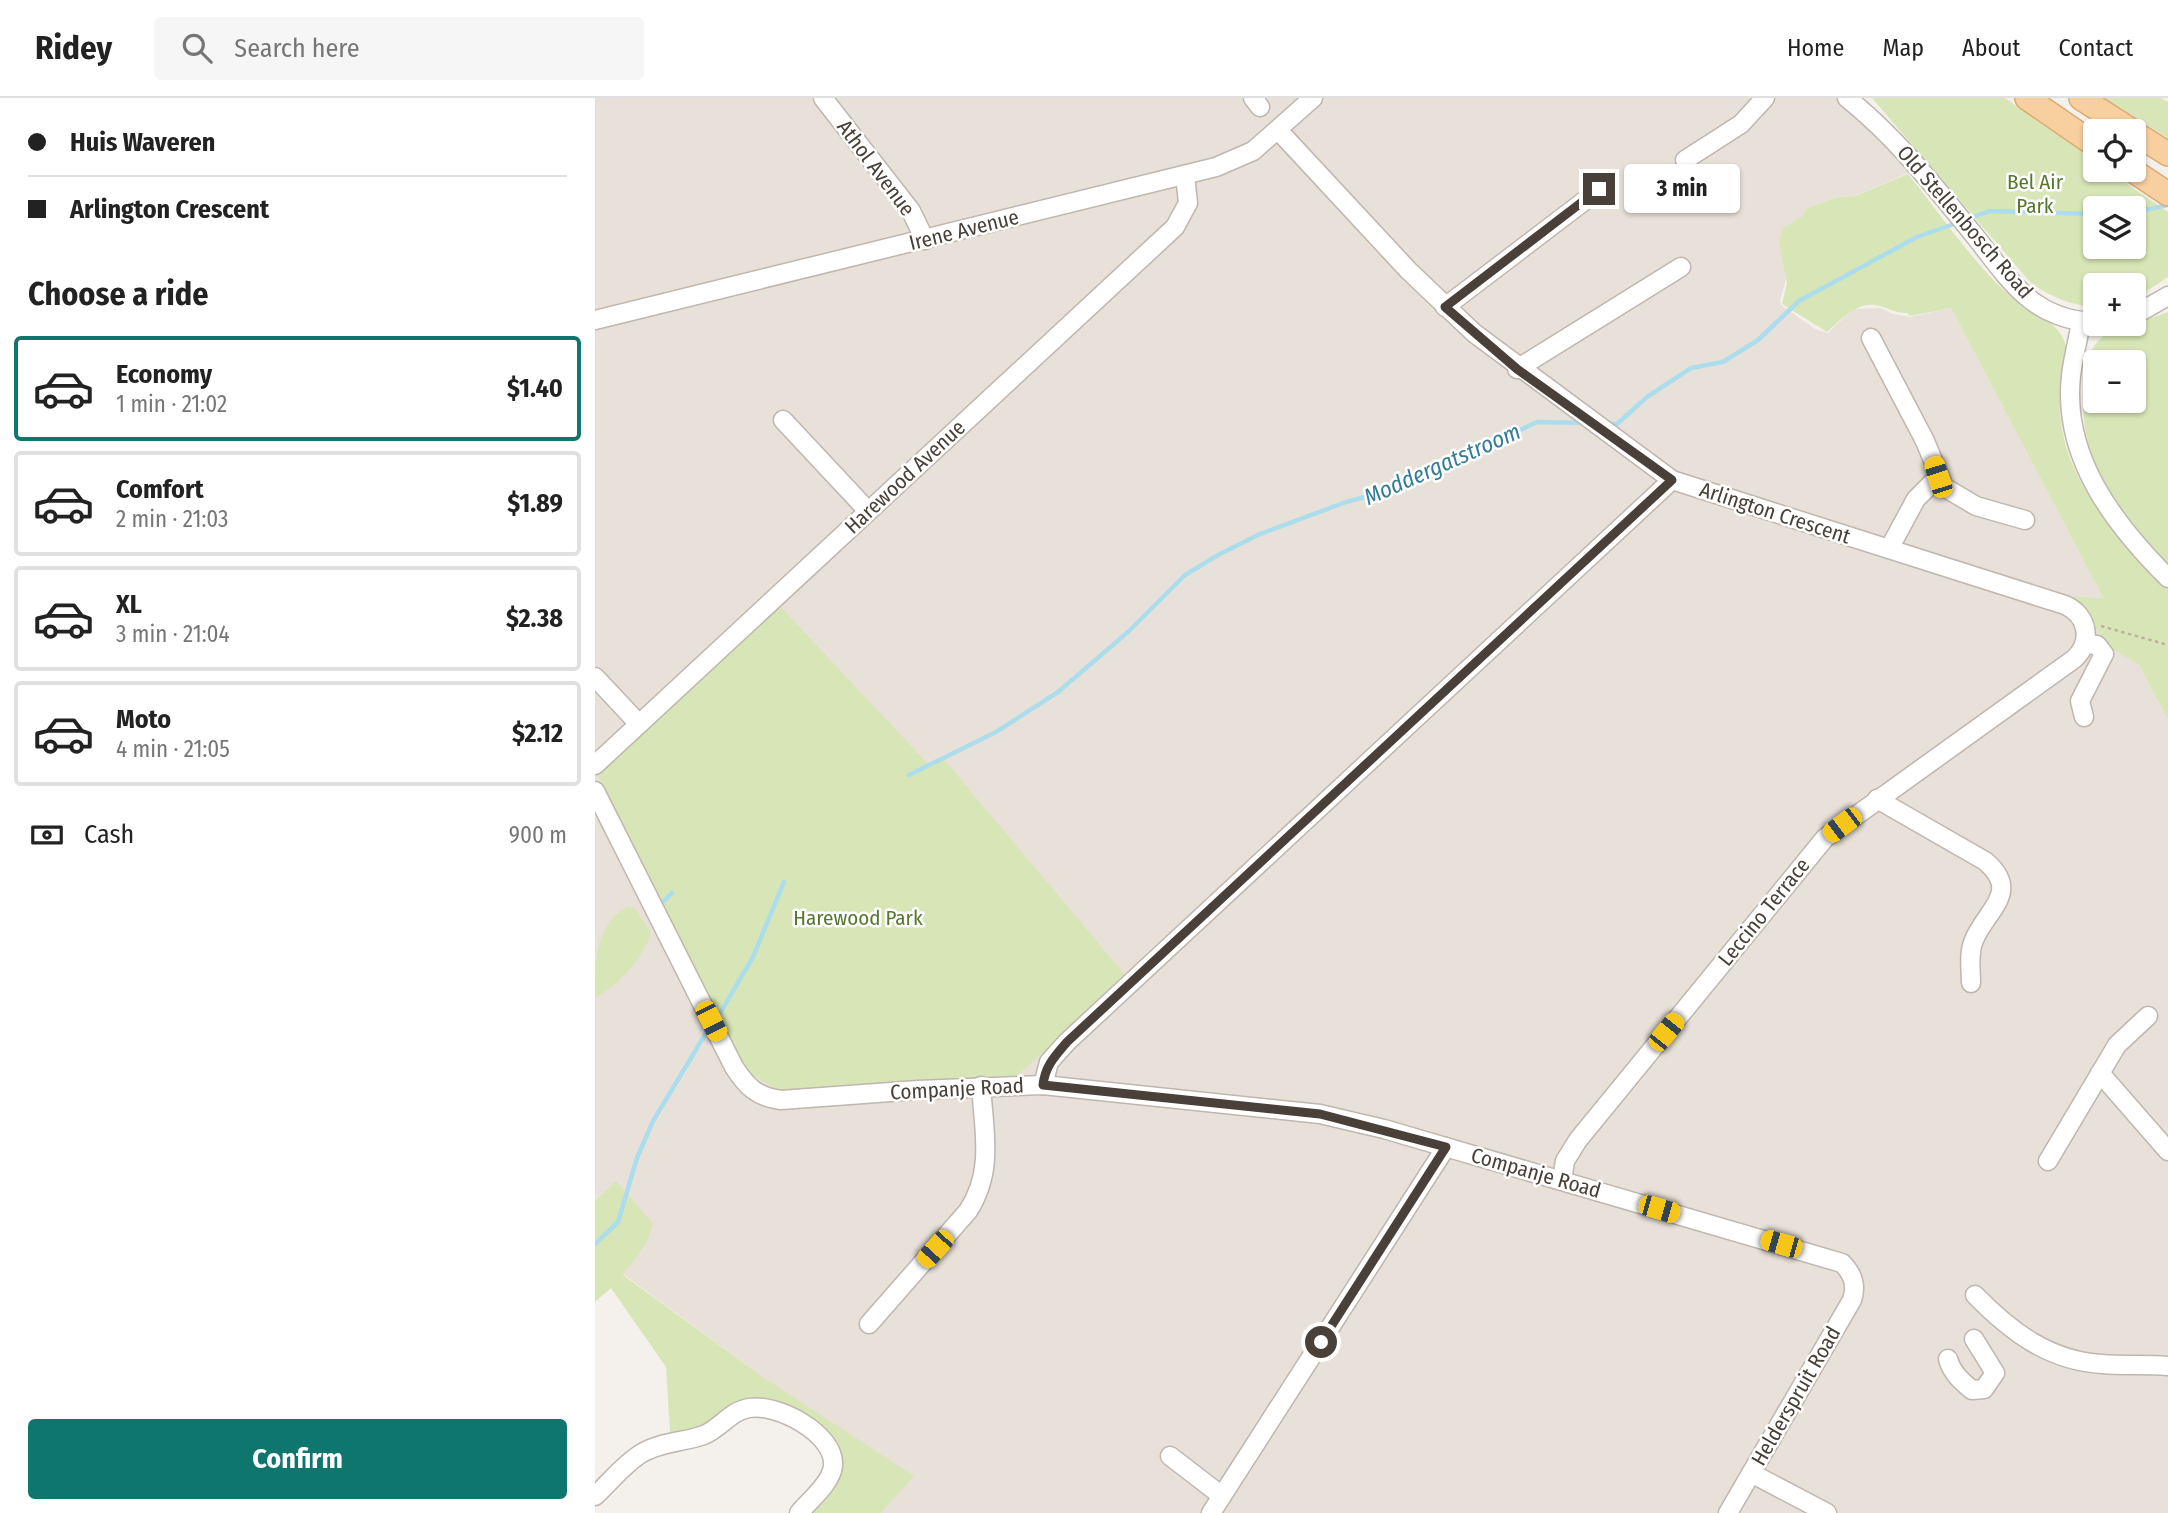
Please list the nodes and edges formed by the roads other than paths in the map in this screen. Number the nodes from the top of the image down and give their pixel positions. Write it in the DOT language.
graph roads {
  1 [pos="823,98"];
  2 [pos="1313,98"];
  3 [pos="1765,98"];
  4 [pos="1847,98"];
  5 [pos="2027,98"];
  6 [pos="2081,98"];
  7 [pos="2112,119"];
  8 [pos="1278,130"];
  9 [pos="2083,137"];
  10 [pos="2146,141"];
  11 [pos="2168,154"];
  12 [pos="1685,160"];
  13 [pos="1185,175"];
  14 [pos="2146,179"];
  15 [pos="1599,189"];
  16 [pos="2168,194"];
  17 [pos="925,240"];
  18 [pos="1681,267"];
  19 [pos="2168,296"];
  20 [pos="1445,307"];
  21 [pos="2146,309"];
  22 [pos="595,320"];
  23 [pos="2083,321"];
  24 [pos="2084,336"];
  25 [pos="1871,338"];
  26 [pos="1517,369"];
  27 [pos="783,420"];
  28 [pos="1938,477"];
  29 [pos="1672,480"];
  30 [pos="867,512"];
  31 [pos="2025,520"];
  32 [pos="1889,549"];
  33 [pos="2168,578"];
  34 [pos="2085,644"];
  35 [pos="595,677"];
  36 [pos="2084,717"];
  37 [pos="639,724"];
  38 [pos="595,765"];
  39 [pos="595,791"];
  40 [pos="1877,799"];
  41 [pos="1971,984"];
  42 [pos="2148,1016"];
  43 [pos="2100,1073"];
  44 [pos="1043,1085"];
  45 [pos="981,1086"];
  46 [pos="1446,1147"];
  47 [pos="2168,1151"];
  48 [pos="2048,1161"];
  49 [pos="1562,1180"];
  50 [pos="1853,1277"];
  51 [pos="1975,1295"];
  52 [pos="869,1324"];
  53 [pos="1974,1339"];
  54 [pos="1948,1359"];
  55 [pos="2168,1366"];
  56 [pos="1170,1456"];
  57 [pos="1751,1473"];
  58 [pos="595,1496"];
  59 [pos="1222,1496"];
  60 [pos="799,1513"];
  61 [pos="1211,1513"];
  62 [pos="1728,1513"];
  63 [pos="1827,1513"];
  1 -- 17 [label="street, Athol Avenue"];
  2 -- 8 [label="street, Irene Avenue"];
  3 -- 12 [label="street"];
  4 -- 23 [label="street, Old Stellenbosch Road"];
  5 -- 9 [label="main road"];
  6 -- 7 [label="main road"];
  8 -- 13 [label="street, Irene Avenue"];
  8 -- 20 [label="street, Arlington Crescent"];
  10 -- 11 [label="main road"];
  13 -- 17 [label="street, Irene Avenue"];
  13 -- 30 [label="street, Harewood Avenue"];
  14 -- 16 [label="main road"];
  15 -- 20 [label="street"];
  17 -- 22 [label="street, Irene Avenue"];
  18 -- 26 [label="street"];
  19 -- 21 [label="street"];
  20 -- 26 [label="street, Arlington Crescent"];
  24 -- 33 [label="street"];
  25 -- 28 [label="street"];
  26 -- 29 [label="street, Arlington Crescent"];
  27 -- 30 [label="street"];
  28 -- 31 [label="street"];
  28 -- 32 [label="street"];
  29 -- 32 [label="street, Arlington Crescent"];
  29 -- 44 [label="street"];
  30 -- 37 [label="street, Harewood Avenue"];
  32 -- 34 [label="street, Arlington Crescent"];
  34 -- 36 [label="street"];
  34 -- 40 [label="street, Leccino Terrace"];
  35 -- 37 [label="street"];
  37 -- 38 [label="street, Harewood Avenue"];
  39 -- 45 [label="street, Companje Road"];
  40 -- 41 [label="street"];
  40 -- 49 [label="street, Leccino Terrace"];
  42 -- 43 [label="street"];
  43 -- 47 [label="street"];
  43 -- 48 [label="street"];
  44 -- 45 [label="street, Companje Road"];
  44 -- 46 [label="street, Companje Road"];
  45 -- 52 [label="street"];
  46 -- 49 [label="street, Companje Road"];
  46 -- 59 [label="street"];
  49 -- 50 [label="street, Companje Road"];
  50 -- 57 [label="street, Helderspruit Road"];
  51 -- 55 [label="street"];
  53 -- 54 [label="street"];
  56 -- 59 [label="street"];
  57 -- 62 [label="street, Helderspruit Road"];
  57 -- 63 [label="street"];
  58 -- 60 [label="street"];
  59 -- 61 [label="street"];
}
